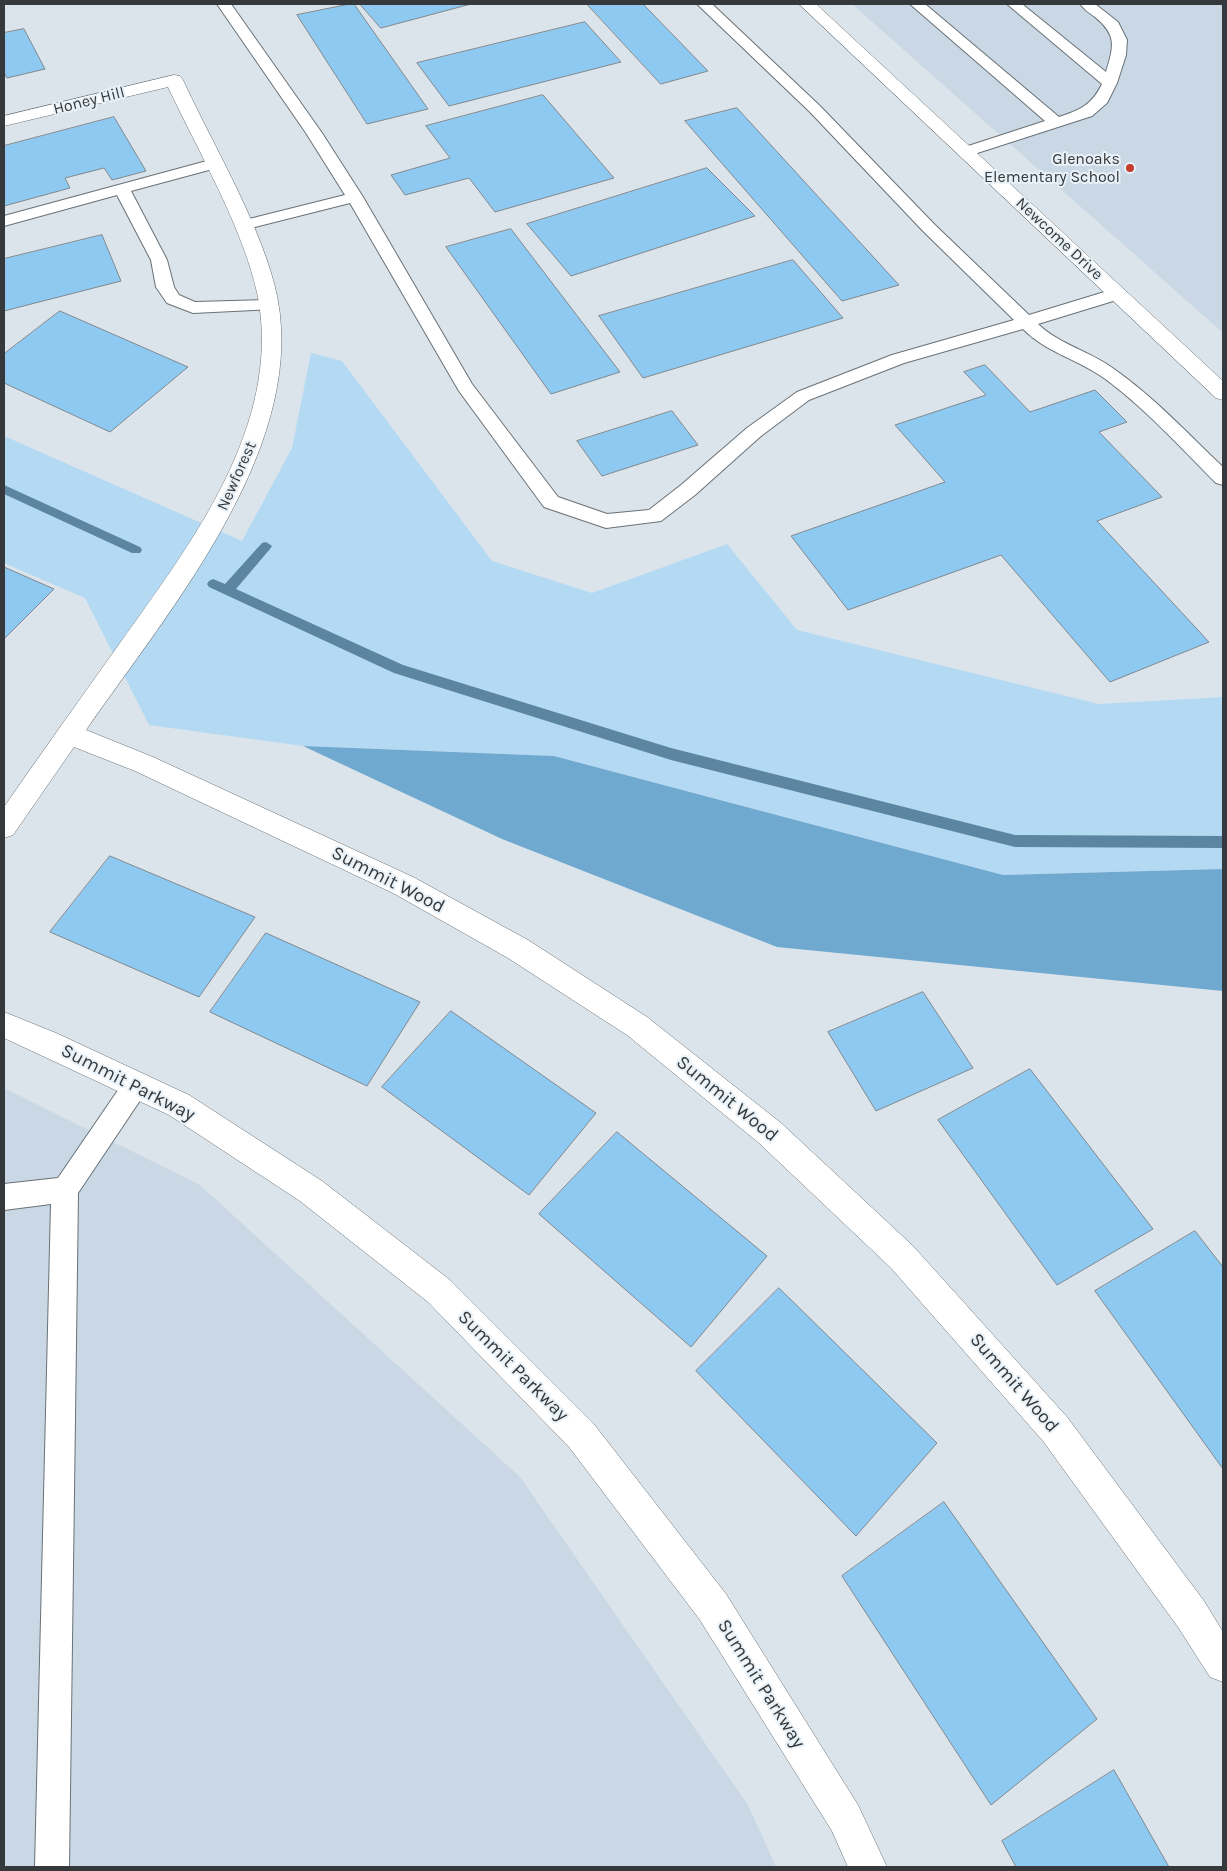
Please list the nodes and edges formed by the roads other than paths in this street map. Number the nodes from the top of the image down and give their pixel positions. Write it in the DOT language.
graph roads {
  1 [pos="224,4"];
  2 [pos="704,4"];
  3 [pos="807,4"];
  4 [pos="917,4"];
  5 [pos="1014,4"];
  6 [pos="1087,4"];
  7 [pos="174,80"];
  8 [pos="1110,83"];
  9 [pos="4,122"];
  10 [pos="1055,122"];
  11 [pos="965,152"];
  12 [pos="214,164"];
  13 [pos="122,189"];
  14 [pos="355,197"];
  15 [pos="4,221"];
  16 [pos="243,225"];
  17 [pos="1117,294"];
  18 [pos="268,305"];
  19 [pos="1026,322"];
  20 [pos="1223,393"];
  21 [pos="1223,478"];
  22 [pos="69,734"];
  23 [pos="4,827"];
  24 [pos="4,1026"];
  25 [pos="136,1085"];
  26 [pos="65,1190"];
  27 [pos="4,1197"];
  28 [pos="1223,1664"];
  29 [pos="52,1867"];
  30 [pos="868,1867"];
  1 -- 14 [label="lane"];
  2 -- 19 [label="lane"];
  3 -- 11 [label="street, Newcome Drive"];
  4 -- 10 [label="lane"];
  5 -- 8 [label="lane"];
  6 -- 8 [label="lane"];
  7 -- 9 [label="street, Honey Hill"];
  7 -- 12 [label="street, Newforest"];
  8 -- 10 [label="lane"];
  10 -- 11 [label="lane"];
  11 -- 17 [label="street, Newcome Drive"];
  12 -- 13 [label="lane"];
  12 -- 16 [label="street, Newforest"];
  13 -- 15 [label="lane"];
  13 -- 18 [label="lane"];
  14 -- 16 [label="lane"];
  14 -- 19 [label="lane"];
  16 -- 18 [label="street, Newforest"];
  17 -- 19 [label="lane"];
  17 -- 20 [label="street, Newcome Drive"];
  18 -- 22 [label="street, Newforest"];
  19 -- 21 [label="lane"];
  22 -- 23 [label="street, Newforest"];
  22 -- 28 [label="street, Summit Wood"];
  24 -- 25 [label="street, Summit Parkway"];
  25 -- 26 [label="lane"];
  25 -- 30 [label="street, Summit Parkway"];
  26 -- 27 [label="lane"];
  26 -- 29 [label="lane"];
}
